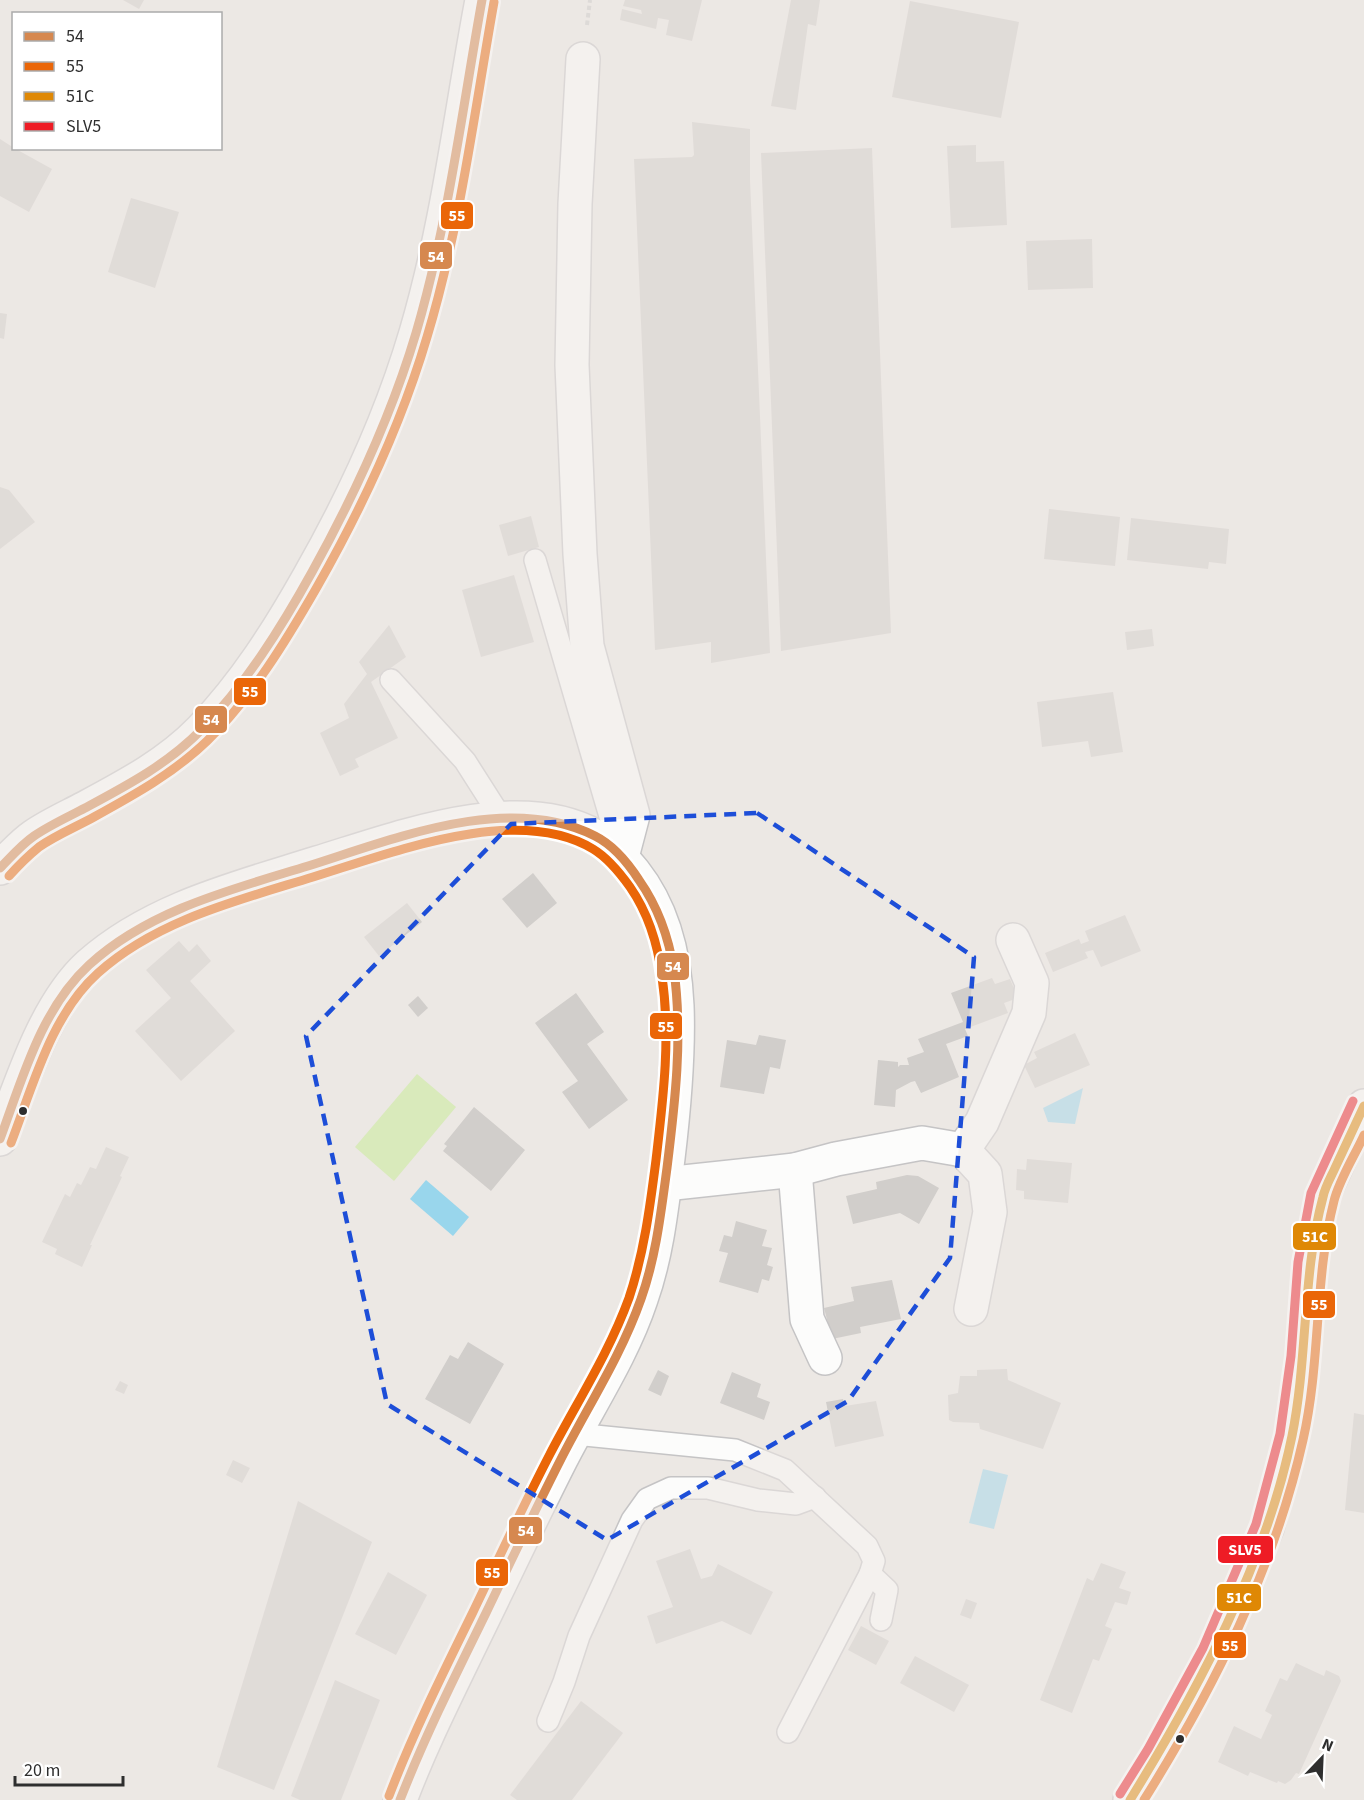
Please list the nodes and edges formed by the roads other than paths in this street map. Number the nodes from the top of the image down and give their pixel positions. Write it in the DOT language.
graph roads {
  1 [pos="482,0"];
  2 [pos="583,59"];
  3 [pos="535,560"];
  4 [pos="391,680"];
  5 [pos="502,819"];
  6 [pos="0,868"];
  7 [pos="632,869"];
  8 [pos="1013,940"];
  9 [pos="1364,1106"];
  10 [pos="0,1139"];
  11 [pos="963,1150"];
  12 [pos="795,1170"];
  13 [pos="665,1184"];
  14 [pos="971,1309"];
  15 [pos="825,1358"];
  16 [pos="575,1434"];
  17 [pos="815,1497"];
  18 [pos="870,1574"];
  19 [pos="881,1620"];
  20 [pos="548,1721"];
  21 [pos="788,1732"];
  22 [pos="400,1800"];
  23 [pos="1130,1800"];
  1 -- 6 [label="main road"];
  2 -- 7 [label="main road"];
  3 -- 7 [label="lane"];
  4 -- 5 [label="lane"];
  5 -- 7 [label="main road"];
  5 -- 10 [label="main road"];
  7 -- 13 [label="main road"];
  8 -- 11 [label="main road"];
  9 -- 23 [label="main road"];
  11 -- 12 [label="main road"];
  11 -- 14 [label="main road"];
  12 -- 13 [label="main road"];
  12 -- 15 [label="main road"];
  13 -- 16 [label="main road"];
  16 -- 17 [label="lane"];
  16 -- 22 [label="main road"];
  17 -- 18 [label="lane"];
  17 -- 20 [label="lane"];
  18 -- 19 [label="lane"];
  18 -- 21 [label="lane"];
}
